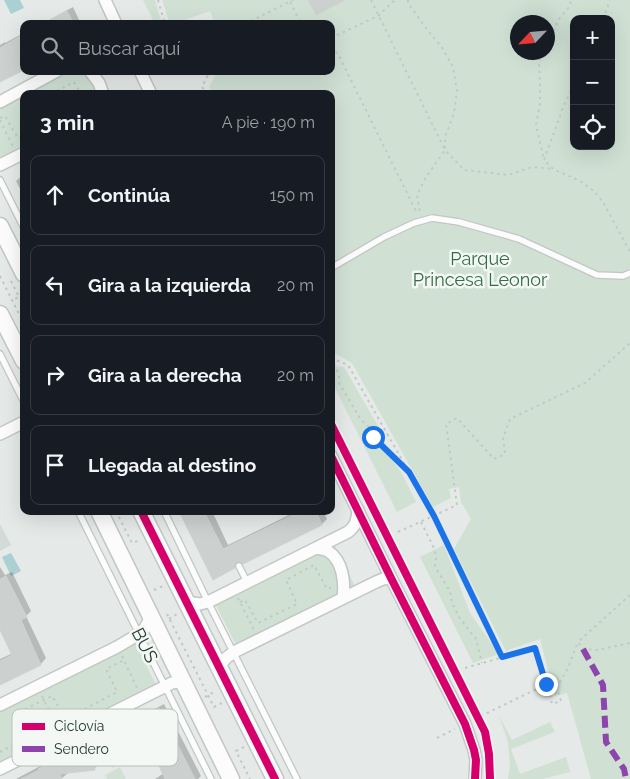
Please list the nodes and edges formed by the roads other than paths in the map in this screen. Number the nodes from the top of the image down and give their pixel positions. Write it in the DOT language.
graph roads {
  1 [pos="105,0"];
  2 [pos="114,20"];
  3 [pos="50,75"];
  4 [pos="93,75"];
  5 [pos="142,75"];
  6 [pos="22,90"];
  7 [pos="102,90"];
  8 [pos="149,90"];
  9 [pos="20,91"];
  10 [pos="0,102"];
  11 [pos="20,154"];
  12 [pos="0,165"];
  13 [pos="0,180"];
  14 [pos="20,220"];
  15 [pos="0,226"];
  16 [pos="335,266"];
  17 [pos="630,273"];
  18 [pos="16,274"];
  19 [pos="0,314"];
  20 [pos="20,353"];
  21 [pos="0,354"];
  22 [pos="20,394"];
  23 [pos="20,424"];
  24 [pos="0,434"];
  25 [pos="335,464"];
  26 [pos="358,510"];
  27 [pos="80,515"];
  28 [pos="101,515"];
  29 [pos="143,515"];
  30 [pos="166,515"];
  31 [pos="316,548"];
  32 [pos="239,566"];
  33 [pos="391,578"];
  34 [pos="247,582"];
  35 [pos="343,598"];
  36 [pos="186,602"];
  37 [pos="208,602"];
  38 [pos="158,614"];
  39 [pos="139,634"];
  40 [pos="234,652"];
  41 [pos="219,667"];
  42 [pos="183,683"];
  43 [pos="165,686"];
  44 [pos="0,705"];
  45 [pos="118,709"];
  46 [pos="176,709"];
  47 [pos="178,712"];
  48 [pos="211,779"];
  49 [pos="231,779"];
  50 [pos="275,779"];
  51 [pos="297,779"];
  52 [pos="475,779"];
  1 -- 2 [label="street"];
  3 -- 6 [label="street"];
  4 -- 7 [label="street"];
  5 -- 8 [label="street"];
  9 -- 10 [label="street"];
  11 -- 12 [label="street"];
  13 -- 14 [label="lane"];
  15 -- 18 [label="street"];
  16 -- 17 [label="lane"];
  19 -- 20 [label="street"];
  21 -- 22 [label="lane"];
  23 -- 24 [label="street"];
  25 -- 26 [label="street"];
  26 -- 31 [label="street"];
  26 -- 33 [label="street"];
  27 -- 39 [label="lane, BUS"];
  28 -- 38 [label="street"];
  29 -- 36 [label="street"];
  30 -- 37 [label="lane"];
  31 -- 34 [label="street"];
  31 -- 35 [label="street"];
  32 -- 34 [label="lane"];
  33 -- 35 [label="street"];
  33 -- 52 [label="street"];
  34 -- 37 [label="street"];
  35 -- 40 [label="street"];
  36 -- 37 [label="street"];
  36 -- 41 [label="street"];
  37 -- 40 [label="lane"];
  38 -- 39 [label="street"];
  38 -- 42 [label="street"];
  39 -- 43 [label="lane, BUS"];
  39 -- 44 [label="street"];
  40 -- 41 [label="street"];
  40 -- 51 [label="lane"];
  41 -- 50 [label="street"];
  42 -- 43 [label="street"];
  42 -- 49 [label="street"];
  43 -- 45 [label="street"];
  43 -- 46 [label="lane, BUS"];
  47 -- 48 [label="lane, BUS"];
}
